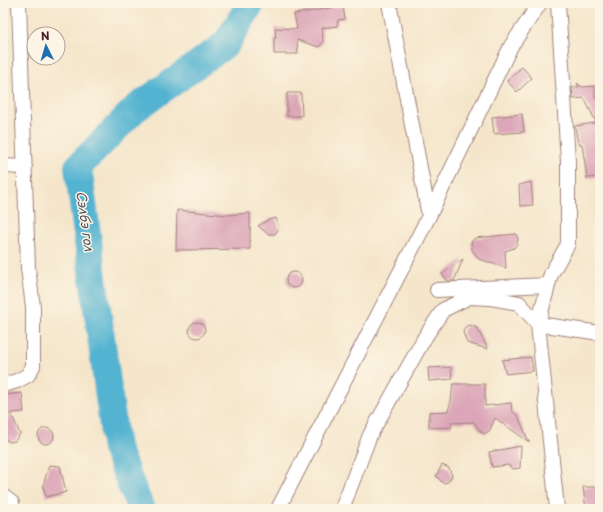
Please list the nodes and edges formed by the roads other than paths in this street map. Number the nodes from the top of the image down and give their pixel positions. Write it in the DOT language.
graph roads {
  1 [pos="19,3"];
  2 [pos="388,3"];
  3 [pos="540,3"];
  4 [pos="558,3"];
  5 [pos="3,166"];
  6 [pos="25,167"];
  7 [pos="429,216"];
  8 [pos="547,289"];
  9 [pos="437,290"];
  10 [pos="538,324"];
  11 [pos="600,333"];
  12 [pos="3,385"];
  13 [pos="3,496"];
  14 [pos="12,509"];
  15 [pos="278,509"];
  16 [pos="342,509"];
  17 [pos="557,509"];
  1 -- 6 [label="street"];
  2 -- 7 [label="street"];
  3 -- 7 [label="street"];
  4 -- 8 [label="street"];
  5 -- 6 [label="street"];
  6 -- 12 [label="street"];
  7 -- 15 [label="street"];
  8 -- 9 [label="street"];
  8 -- 10 [label="street"];
  10 -- 11 [label="street"];
  10 -- 16 [label="street"];
  10 -- 17 [label="street"];
  13 -- 14 [label="street"];
}
